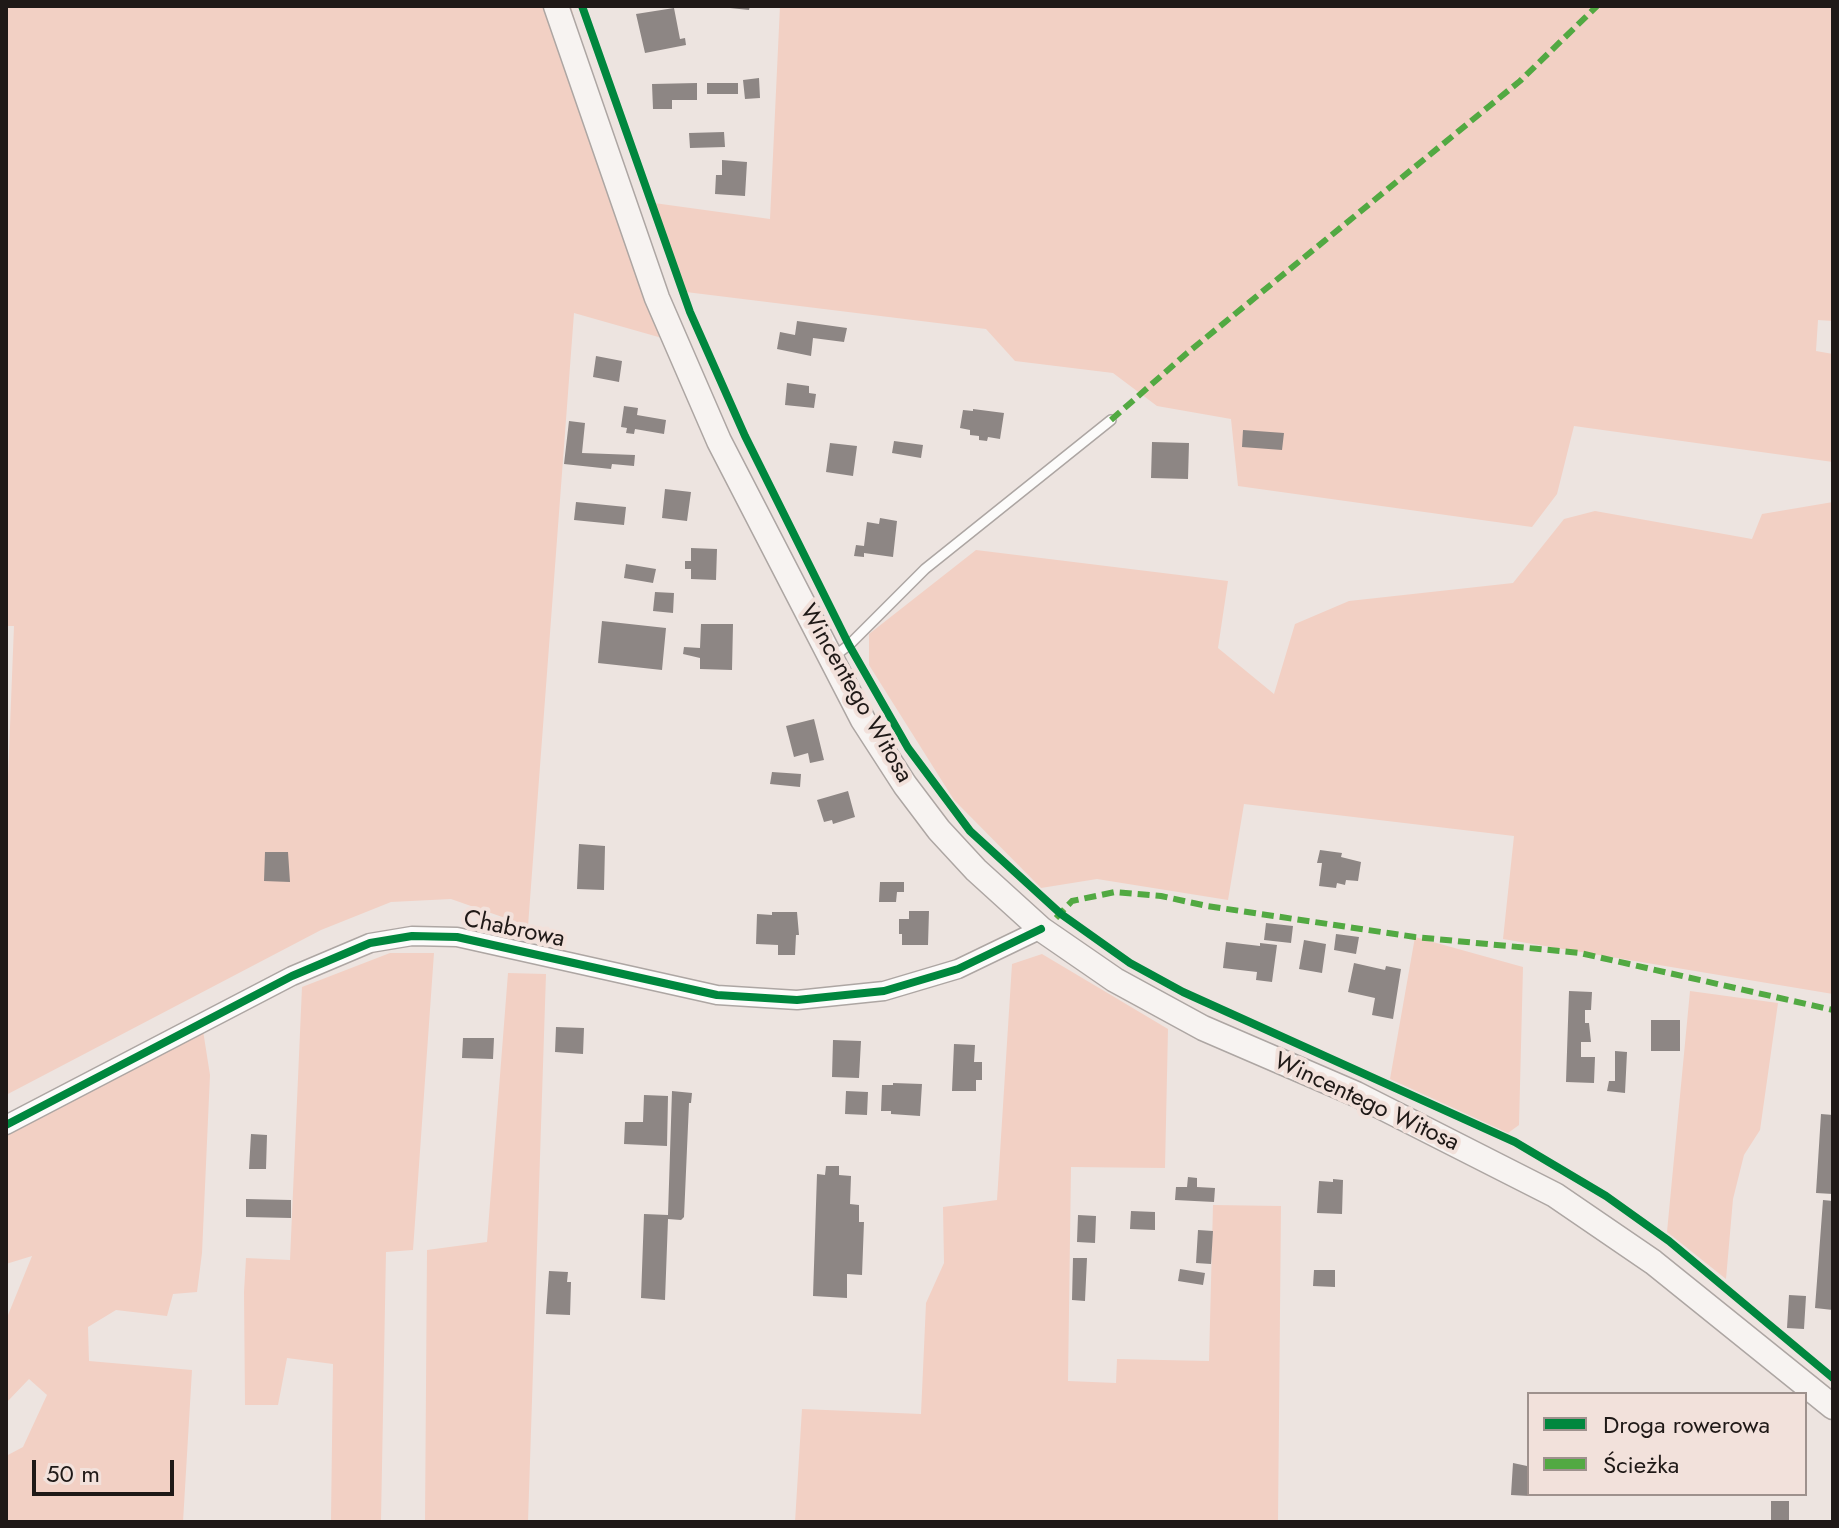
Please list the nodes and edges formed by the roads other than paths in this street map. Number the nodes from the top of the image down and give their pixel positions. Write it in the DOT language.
graph roads {
  1 [pos="556,6"];
  2 [pos="1111,420"];
  3 [pos="830,659"];
  4 [pos="1041,929"];
  5 [pos="6,1125"];
  6 [pos="1833,1407"];
  1 -- 3 [label="main road, Wincentego Witosa"];
  2 -- 3 [label="lane"];
  3 -- 4 [label="main road, Wincentego Witosa"];
  4 -- 5 [label="street, Chabrowa"];
  4 -- 6 [label="main road, Wincentego Witosa"];
}
